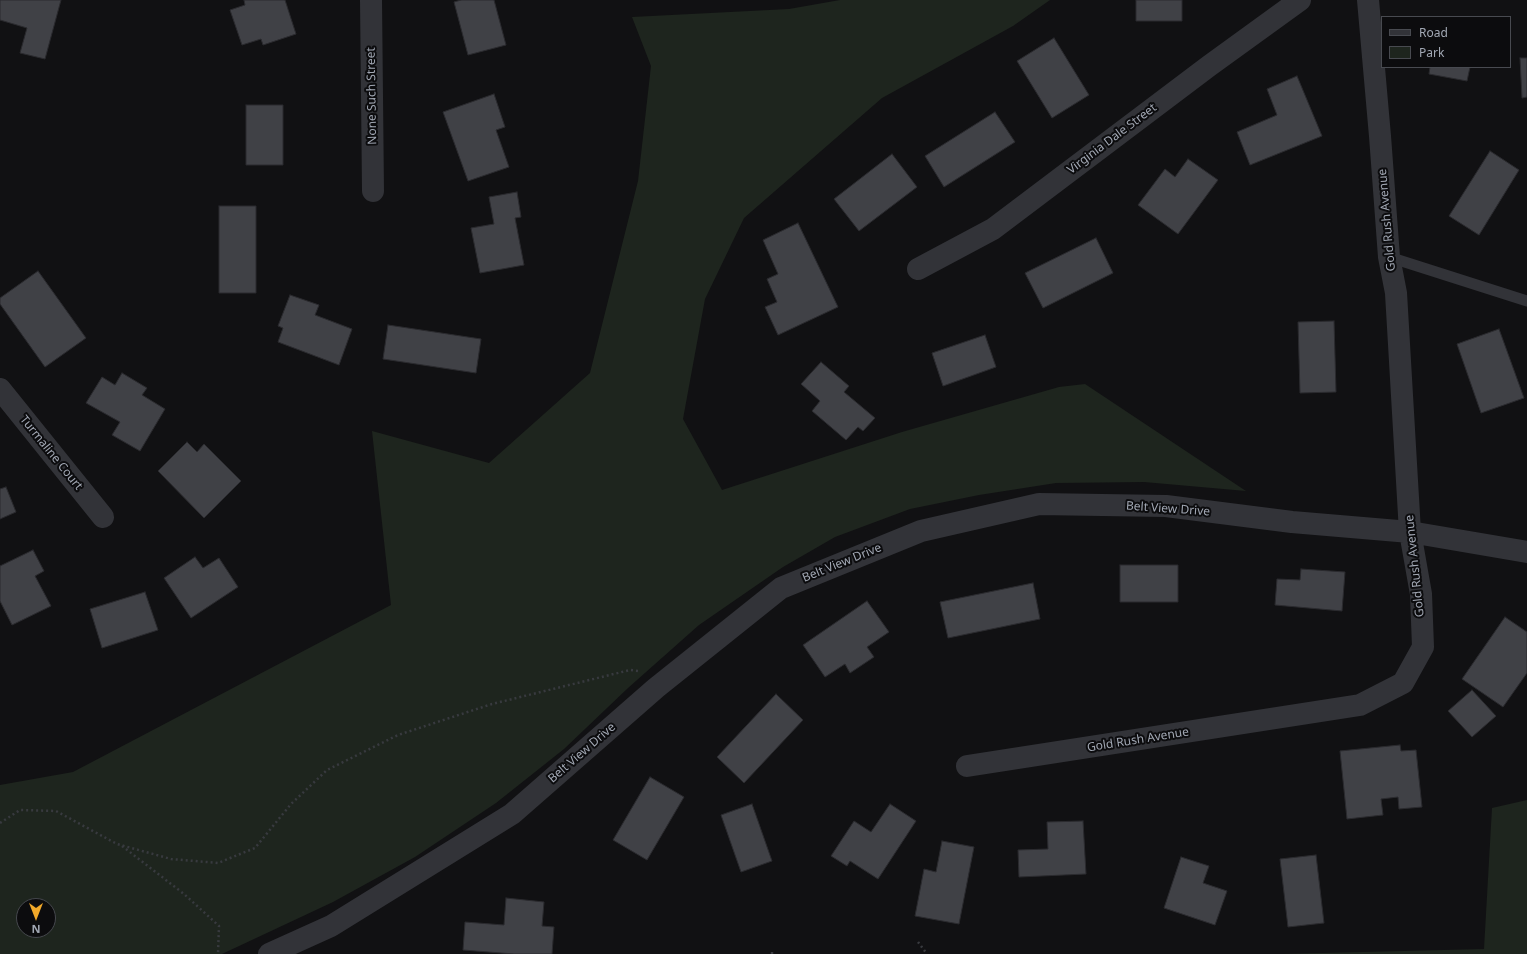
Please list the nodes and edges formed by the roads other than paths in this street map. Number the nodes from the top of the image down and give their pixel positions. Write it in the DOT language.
graph roads {
  1 [pos="371,0"];
  2 [pos="1300,0"];
  3 [pos="1368,0"];
  4 [pos="373,191"];
  5 [pos="1389,257"];
  6 [pos="918,269"];
  7 [pos="1527,301"];
  8 [pos="0,390"];
  9 [pos="103,517"];
  10 [pos="1410,532"];
  11 [pos="1527,552"];
  12 [pos="967,766"];
  13 [pos="269,954"];
  1 -- 4 [label="street, None Such Street"];
  2 -- 6 [label="street, Virginia Dale Street"];
  3 -- 5 [label="street, Gold Rush Avenue"];
  5 -- 7 [label="lane"];
  5 -- 10 [label="street, Gold Rush Avenue"];
  8 -- 9 [label="street, Turmaline Court"];
  10 -- 11 [label="street, Belt View Drive"];
  10 -- 12 [label="street, Gold Rush Avenue"];
  10 -- 13 [label="street, Belt View Drive"];
}
